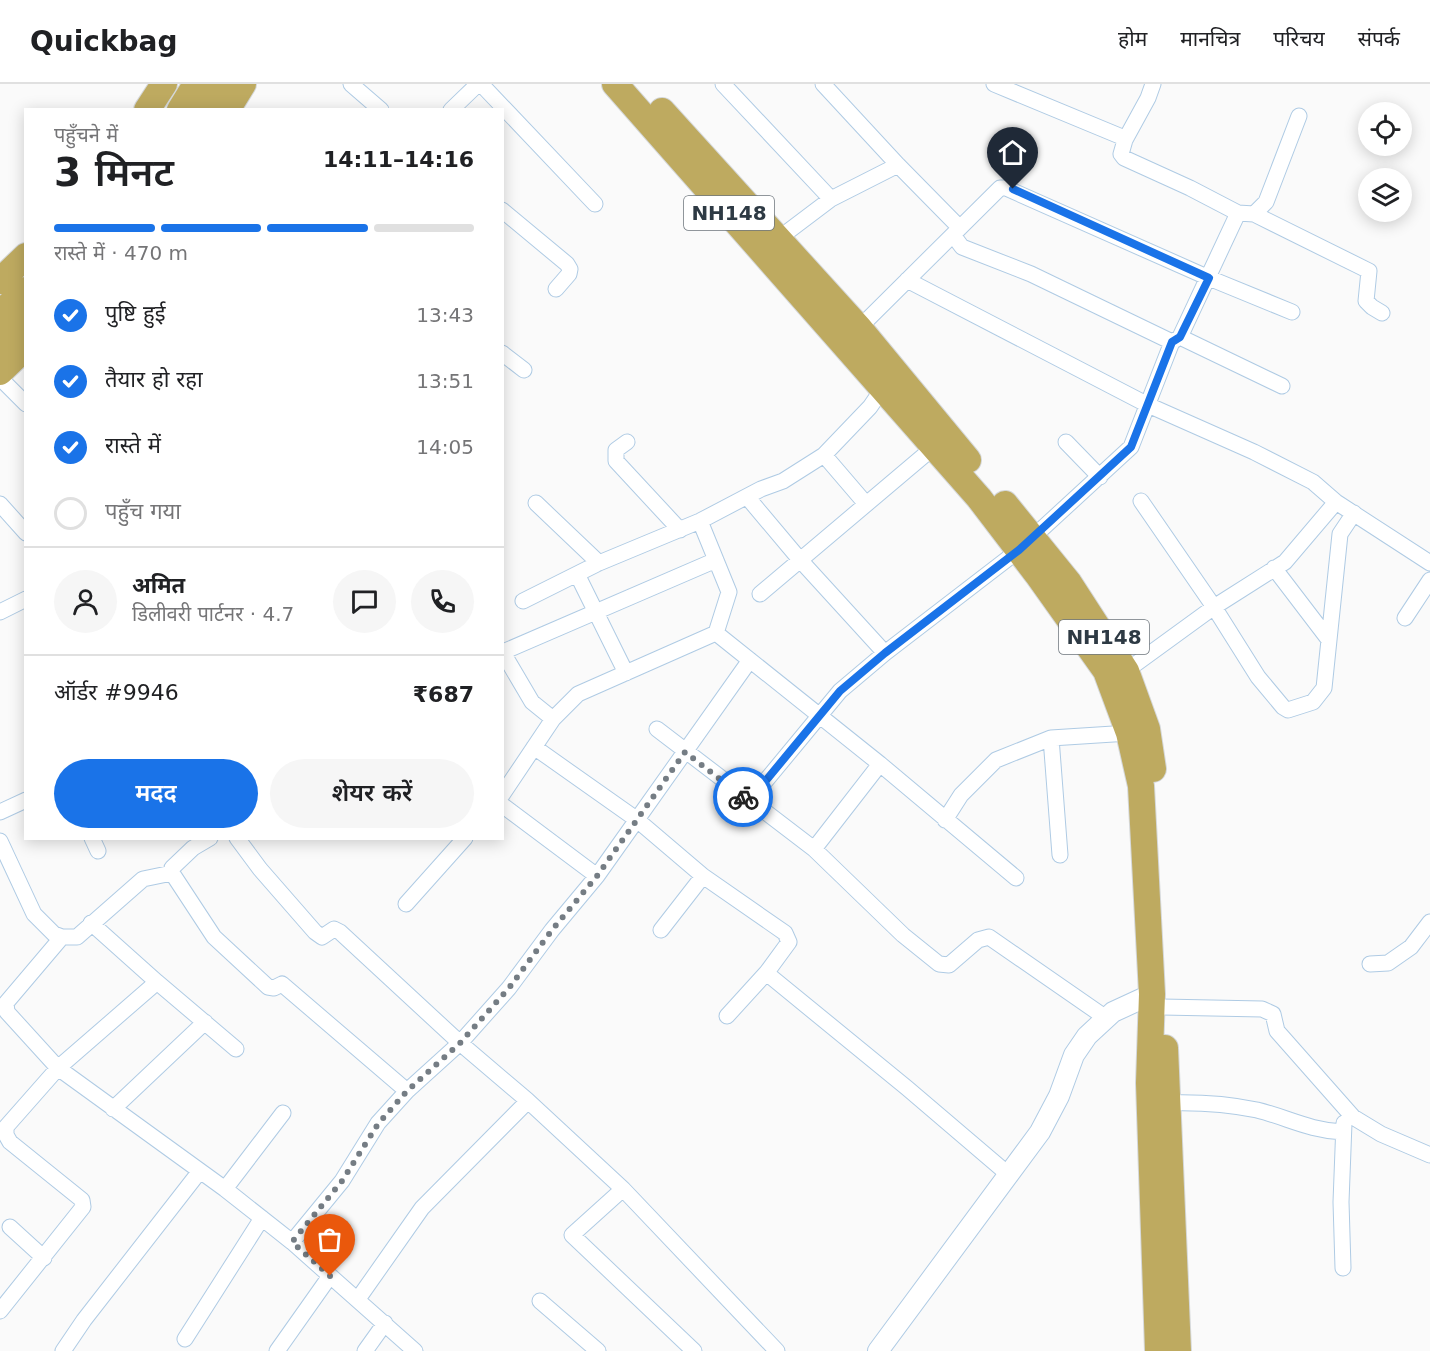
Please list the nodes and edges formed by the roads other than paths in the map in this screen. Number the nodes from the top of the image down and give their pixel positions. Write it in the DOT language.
graph roads {
  1 [pos="164,84"];
  2 [pos="196,84"];
  3 [pos="220,84"];
  4 [pos="243,84"];
  5 [pos="480,84"];
  6 [pos="615,84"];
  7 [pos="638,84"];
  8 [pos="723,84"];
  9 [pos="824,84"];
  10 [pos="994,84"];
  11 [pos="1153,84"];
  12 [pos="357,86"];
  13 [pos="148,108"];
  14 [pos="181,108"];
  15 [pos="205,108"];
  16 [pos="229,108"];
  17 [pos="379,108"];
  18 [pos="453,108"];
  19 [pos="503,108"];
  20 [pos="504,109"];
  21 [pos="1299,116"];
  22 [pos="1125,140"];
  23 [pos="898,165"];
  24 [pos="831,199"];
  25 [pos="595,204"];
  26 [pos="504,212"];
  27 [pos="1238,213"];
  28 [pos="1254,214"];
  29 [pos="957,232"];
  30 [pos="778,239"];
  31 [pos="24,258"];
  32 [pos="1209,278"];
  33 [pos="907,280"];
  34 [pos="0,281"];
  35 [pos="556,289"];
  36 [pos="24,292"];
  37 [pos="1292,312"];
  38 [pos="1382,313"];
  39 [pos="0,314"];
  40 [pos="24,322"];
  41 [pos="859,328"];
  42 [pos="1176,340"];
  43 [pos="0,342"];
  44 [pos="24,349"];
  45 [pos="504,355"];
  46 [pos="873,361"];
  47 [pos="524,370"];
  48 [pos="0,372"];
  49 [pos="0,378"];
  50 [pos="1282,386"];
  51 [pos="883,388"];
  52 [pos="24,402"];
  53 [pos="1148,405"];
  54 [pos="627,442"];
  55 [pos="1066,442"];
  56 [pos="934,447"];
  57 [pos="824,454"];
  58 [pos="1100,477"];
  59 [pos="748,498"];
  60 [pos="1141,501"];
  61 [pos="1336,502"];
  62 [pos="536,503"];
  63 [pos="0,504"];
  64 [pos="866,504"];
  65 [pos="1354,513"];
  66 [pos="700,521"];
  67 [pos="680,530"];
  68 [pos="24,531"];
  69 [pos="1026,544"];
  70 [pos="716,560"];
  71 [pos="801,561"];
  72 [pos="599,563"];
  73 [pos="1430,563"];
  74 [pos="1274,568"];
  75 [pos="577,574"];
  76 [pos="1430,580"];
  77 [pos="760,594"];
  78 [pos="24,600"];
  79 [pos="523,601"];
  80 [pos="1214,607"];
  81 [pos="595,611"];
  82 [pos="0,612"];
  83 [pos="1405,618"];
  84 [pos="716,633"];
  85 [pos="1329,640"];
  86 [pos="504,652"];
  87 [pos="885,653"];
  88 [pos="504,654"];
  89 [pos="750,660"];
  90 [pos="1126,671"];
  91 [pos="626,673"];
  92 [pos="819,714"];
  93 [pos="553,719"];
  94 [pos="657,729"];
  95 [pos="1129,733"];
  96 [pos="1051,738"];
  97 [pos="534,747"];
  98 [pos="685,752"];
  99 [pos="880,764"];
  100 [pos="504,792"];
  101 [pos="24,801"];
  102 [pos="749,801"];
  103 [pos="504,806"];
  104 [pos="0,812"];
  105 [pos="636,819"];
  106 [pos="945,820"];
  107 [pos="238,840"];
  108 [pos="463,840"];
  109 [pos="0,841"];
  110 [pos="191,843"];
  111 [pos="814,849"];
  112 [pos="1060,855"];
  113 [pos="172,873"];
  114 [pos="597,876"];
  115 [pos="703,876"];
  116 [pos="1016,878"];
  117 [pos="406,904"];
  118 [pos="1430,922"];
  119 [pos="91,924"];
  120 [pos="661,930"];
  121 [pos="62,937"];
  122 [pos="1370,964"];
  123 [pos="767,972"];
  124 [pos="157,982"];
  125 [pos="1157,1000"];
  126 [pos="728,1016"];
  127 [pos="1106,1018"];
  128 [pos="205,1022"];
  129 [pos="460,1043"];
  130 [pos="236,1049"];
  131 [pos="58,1068"];
  132 [pos="407,1091"];
  133 [pos="528,1101"];
  134 [pos="1167,1103"];
  135 [pos="1345,1108"];
  136 [pos="113,1109"];
  137 [pos="283,1113"];
  138 [pos="1344,1132"];
  139 [pos="1430,1155"];
  140 [pos="201,1171"];
  141 [pos="1009,1175"];
  142 [pos="225,1189"];
  143 [pos="623,1189"];
  144 [pos="262,1218"];
  145 [pos="10,1227"];
  146 [pos="292,1242"];
  147 [pos="44,1258"];
  148 [pos="1343,1268"];
  149 [pos="330,1276"];
  150 [pos="358,1299"];
  151 [pos="540,1301"];
  152 [pos="0,1311"];
  153 [pos="385,1323"];
  154 [pos="185,1339"];
  155 [pos="63,1351"];
  156 [pos="277,1351"];
  157 [pos="365,1351"];
  158 [pos="415,1351"];
  159 [pos="598,1351"];
  160 [pos="694,1351"];
  161 [pos="777,1351"];
  162 [pos="878,1351"];
  163 [pos="1158,1351"];
  164 [pos="1178,1351"];
  1 -- 13 [label="highway"];
  2 -- 14 [label="highway"];
  3 -- 15 [label="highway"];
  4 -- 16 [label="highway"];
  5 -- 18 [label="street"];
  5 -- 19 [label="street"];
  6 -- 46 [label="highway, NH148"];
  7 -- 30 [label="highway, NH148"];
  8 -- 24 [label="street"];
  9 -- 23 [label="street"];
  10 -- 22 [label="street"];
  11 -- 22 [label="street"];
  12 -- 17 [label="street"];
  20 -- 25 [label="street"];
  21 -- 28 [label="street"];
  22 -- 27 [label="street"];
  23 -- 24 [label="street"];
  23 -- 29 [label="street"];
  24 -- 30 [label="street"];
  26 -- 35 [label="street"];
  27 -- 28 [label="street"];
  27 -- 32 [label="street"];
  28 -- 38 [label="street"];
  29 -- 32 [label="street"];
  29 -- 33 [label="street"];
  29 -- 42 [label="street"];
  30 -- 41 [label="highway, NH148"];
  31 -- 34 [label="highway"];
  32 -- 37 [label="street"];
  32 -- 42 [label="street"];
  33 -- 41 [label="street"];
  33 -- 53 [label="street"];
  36 -- 39 [label="highway"];
  40 -- 43 [label="highway"];
  41 -- 46 [label="highway, NH148"];
  42 -- 50 [label="street"];
  42 -- 53 [label="street"];
  44 -- 48 [label="highway"];
  45 -- 47 [label="street"];
  46 -- 51 [label="highway, NH148"];
  46 -- 69 [label="highway, NH148"];
  49 -- 52 [label="street"];
  51 -- 56 [label="highway, NH148"];
  51 -- 57 [label="street"];
  53 -- 58 [label="street"];
  53 -- 61 [label="street"];
  54 -- 67 [label="street"];
  55 -- 58 [label="street"];
  56 -- 64 [label="street"];
  56 -- 69 [label="highway, NH148"];
  57 -- 59 [label="street"];
  57 -- 64 [label="street"];
  58 -- 69 [label="street"];
  59 -- 66 [label="street"];
  59 -- 71 [label="street"];
  60 -- 80 [label="street"];
  61 -- 65 [label="street"];
  61 -- 74 [label="street"];
  62 -- 72 [label="street"];
  63 -- 68 [label="street"];
  64 -- 71 [label="street"];
  65 -- 73 [label="street"];
  65 -- 85 [label="street"];
  66 -- 67 [label="street"];
  66 -- 70 [label="street"];
  67 -- 72 [label="street"];
  69 -- 87 [label="street"];
  69 -- 90 [label="highway, NH148"];
  69 -- 95 [label="highway, NH148"];
  70 -- 81 [label="street"];
  70 -- 84 [label="street"];
  71 -- 77 [label="street"];
  71 -- 87 [label="street"];
  72 -- 75 [label="street"];
  74 -- 80 [label="street"];
  74 -- 85 [label="street"];
  75 -- 79 [label="street"];
  75 -- 81 [label="street"];
  76 -- 83 [label="street"];
  78 -- 82 [label="street"];
  80 -- 85 [label="street"];
  80 -- 90 [label="street"];
  81 -- 86 [label="street"];
  81 -- 91 [label="street"];
  84 -- 89 [label="street"];
  84 -- 91 [label="street"];
  87 -- 92 [label="street"];
  88 -- 93 [label="street"];
  89 -- 92 [label="street"];
  89 -- 98 [label="street"];
  90 -- 125 [label="highway, NH148"];
  91 -- 93 [label="street"];
  92 -- 99 [label="street"];
  92 -- 102 [label="street"];
  93 -- 97 [label="street"];
  94 -- 98 [label="street"];
  95 -- 96 [label="street"];
  95 -- 125 [label="highway, NH148"];
  96 -- 106 [label="street"];
  96 -- 112 [label="street"];
  97 -- 100 [label="street"];
  97 -- 105 [label="street"];
  98 -- 102 [label="street"];
  98 -- 105 [label="street"];
  99 -- 106 [label="street"];
  99 -- 111 [label="street"];
  101 -- 104 [label="street"];
  102 -- 111 [label="street"];
  103 -- 114 [label="street"];
  105 -- 114 [label="street"];
  105 -- 115 [label="street"];
  106 -- 116 [label="street"];
  107 -- 129 [label="street"];
  108 -- 117 [label="street"];
  109 -- 121 [label="street"];
  110 -- 113 [label="street"];
  111 -- 127 [label="street"];
  113 -- 119 [label="street"];
  113 -- 132 [label="street"];
  114 -- 129 [label="street"];
  115 -- 120 [label="street"];
  115 -- 123 [label="street"];
  118 -- 122 [label="street"];
  119 -- 121 [label="street"];
  119 -- 124 [label="street"];
  121 -- 131 [label="street"];
  123 -- 126 [label="street"];
  123 -- 141 [label="street"];
  124 -- 128 [label="street"];
  124 -- 131 [label="street"];
  125 -- 127 [label="street"];
  125 -- 134 [label="highway, NH148"];
  125 -- 135 [label="street"];
  125 -- 163 [label="highway, NH148"];
  127 -- 141 [label="street"];
  128 -- 130 [label="street"];
  128 -- 136 [label="street"];
  129 -- 132 [label="street"];
  129 -- 133 [label="street"];
  131 -- 136 [label="street"];
  131 -- 147 [label="street"];
  132 -- 146 [label="street"];
  133 -- 143 [label="street"];
  133 -- 150 [label="street"];
  134 -- 138 [label="street"];
  134 -- 164 [label="highway, NH148"];
  135 -- 138 [label="street"];
  135 -- 139 [label="street"];
  136 -- 140 [label="street"];
  137 -- 142 [label="street"];
  138 -- 148 [label="street"];
  140 -- 142 [label="street"];
  140 -- 155 [label="street"];
  141 -- 162 [label="street"];
  142 -- 144 [label="street"];
  143 -- 160 [label="street"];
  143 -- 161 [label="street"];
  144 -- 146 [label="street"];
  144 -- 154 [label="street"];
  145 -- 147 [label="street"];
  146 -- 149 [label="street"];
  147 -- 152 [label="street"];
  149 -- 150 [label="street"];
  149 -- 156 [label="street"];
  150 -- 153 [label="street"];
  151 -- 159 [label="street"];
  153 -- 157 [label="street"];
  153 -- 158 [label="street"];
}
